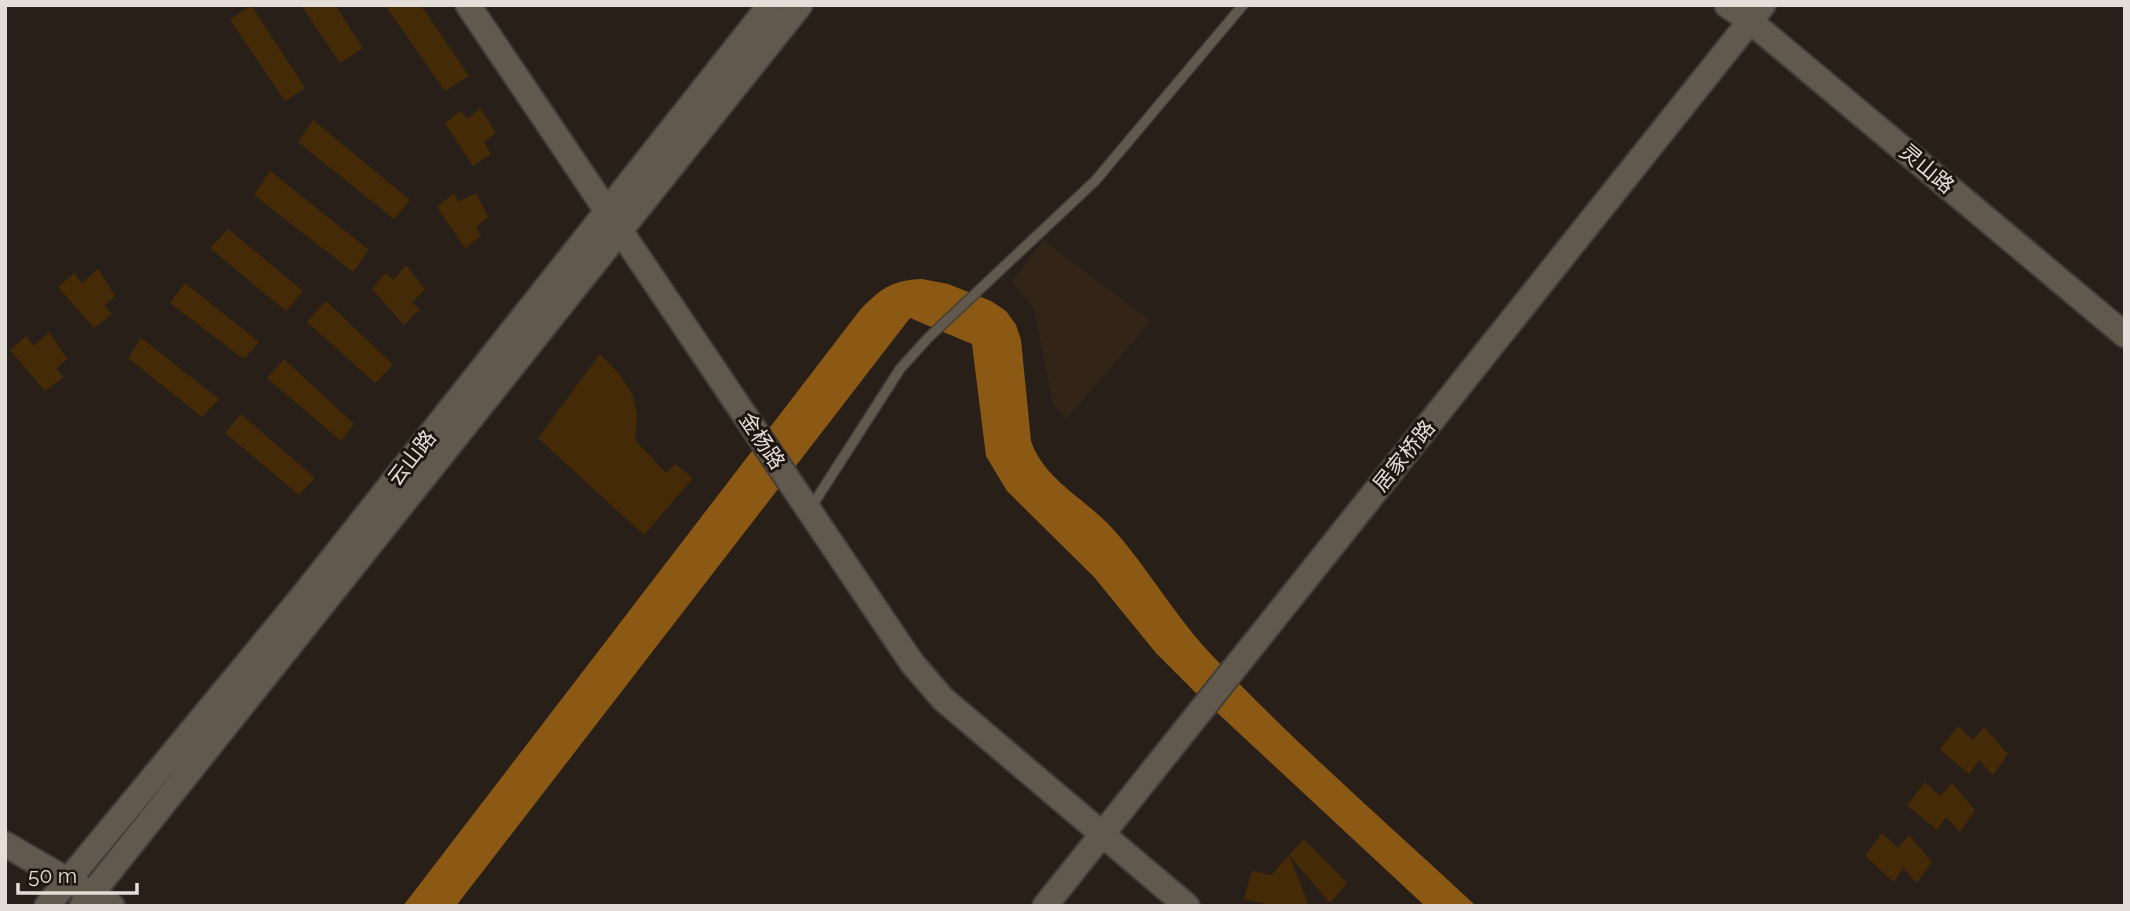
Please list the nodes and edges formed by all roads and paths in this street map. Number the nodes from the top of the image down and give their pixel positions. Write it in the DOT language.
graph roads {
  1 [pos="468,5"];
  2 [pos="770,5"];
  3 [pos="800,5"];
  4 [pos="1243,5"];
  5 [pos="1727,5"];
  6 [pos="1756,13"];
  7 [pos="613,221"];
  8 [pos="2125,335"];
  9 [pos="803,502"];
  10 [pos="1102,835"];
  11 [pos="5,844"];
  12 [pos="68,881"];
  13 [pos="95,902"];
  14 [pos="47,906"];
  15 [pos="1045,906"];
  16 [pos="1186,906"];
  1 -- 7 [label="street, 金杨路"];
  2 -- 7 [label="street, 云山路"];
  3 -- 7 [label="street, 云山路"];
  4 -- 9 [label="lane"];
  5 -- 6 [label="street, 灵山路"];
  6 -- 8 [label="street, 灵山路"];
  6 -- 10 [label="street, 居家桥路"];
  7 -- 9 [label="street, 金杨路"];
  7 -- 12 [label="street, 云山路"];
  7 -- 13 [label="street, 云山路"];
  9 -- 10 [label="street, 金杨路"];
  10 -- 15 [label="street, 居家桥路"];
  10 -- 16 [label="street, 金杨路"];
  11 -- 12 [label="street"];
  12 -- 13 [label="street"];
  12 -- 14 [label="street, 云山路"];
}
